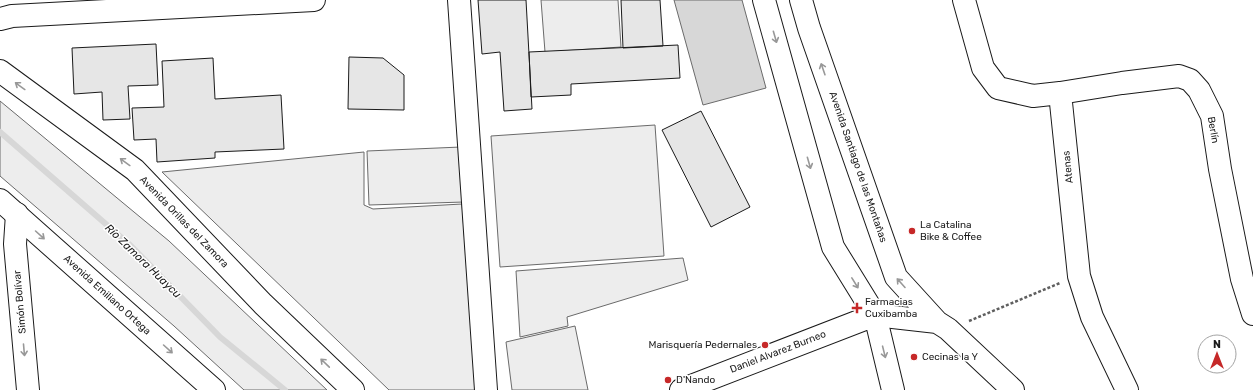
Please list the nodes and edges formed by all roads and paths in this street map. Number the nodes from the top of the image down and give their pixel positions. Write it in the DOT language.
graph roads {
  1 [pos="314,0"];
  2 [pos="459,0"];
  3 [pos="764,0"];
  4 [pos="801,0"];
  5 [pos="964,0"];
  6 [pos="0,19"];
  7 [pos="0,72"];
  8 [pos="1060,93"];
  9 [pos="0,200"];
  10 [pos="17,214"];
  11 [pos="1079,276"];
  12 [pos="1253,314"];
  13 [pos="875,315"];
  14 [pos="942,326"];
  15 [pos="28,390"];
  16 [pos="214,390"];
  17 [pos="353,390"];
  18 [pos="486,390"];
  19 [pos="681,390"];
  20 [pos="894,390"];
  21 [pos="1013,390"];
  22 [pos="1127,390"];
  1 -- 6 [label="main road"];
  2 -- 18 [label="main road"];
  3 -- 13 [label="main road, one-way"];
  14 -- 4 [label="main road, Avenida Santiago de las Montañas, one-way"];
  5 -- 8 [label="main road"];
  17 -- 7 [label="main road, Avenida Orillas del Zamora, one-way"];
  8 -- 11 [label="main road, Atenas"];
  8 -- 12 [label="main road, Berlín"];
  9 -- 10 [label="main road, Avenida Emiliano Ortega"];
  10 -- 15 [label="main road, Simón Bolívar, one-way"];
  10 -- 16 [label="main road, Avenida Emiliano Ortega, one-way"];
  11 -- 14 [label="path"];
  11 -- 22 [label="main road, Atenas"];
  13 -- 14 [label="main road"];
  13 -- 19 [label="main road, Daniel Alvarez Burneo"];
  13 -- 20 [label="main road, one-way"];
  14 -- 21 [label="main road, Avenida Santiago de las Montañas"];
}
